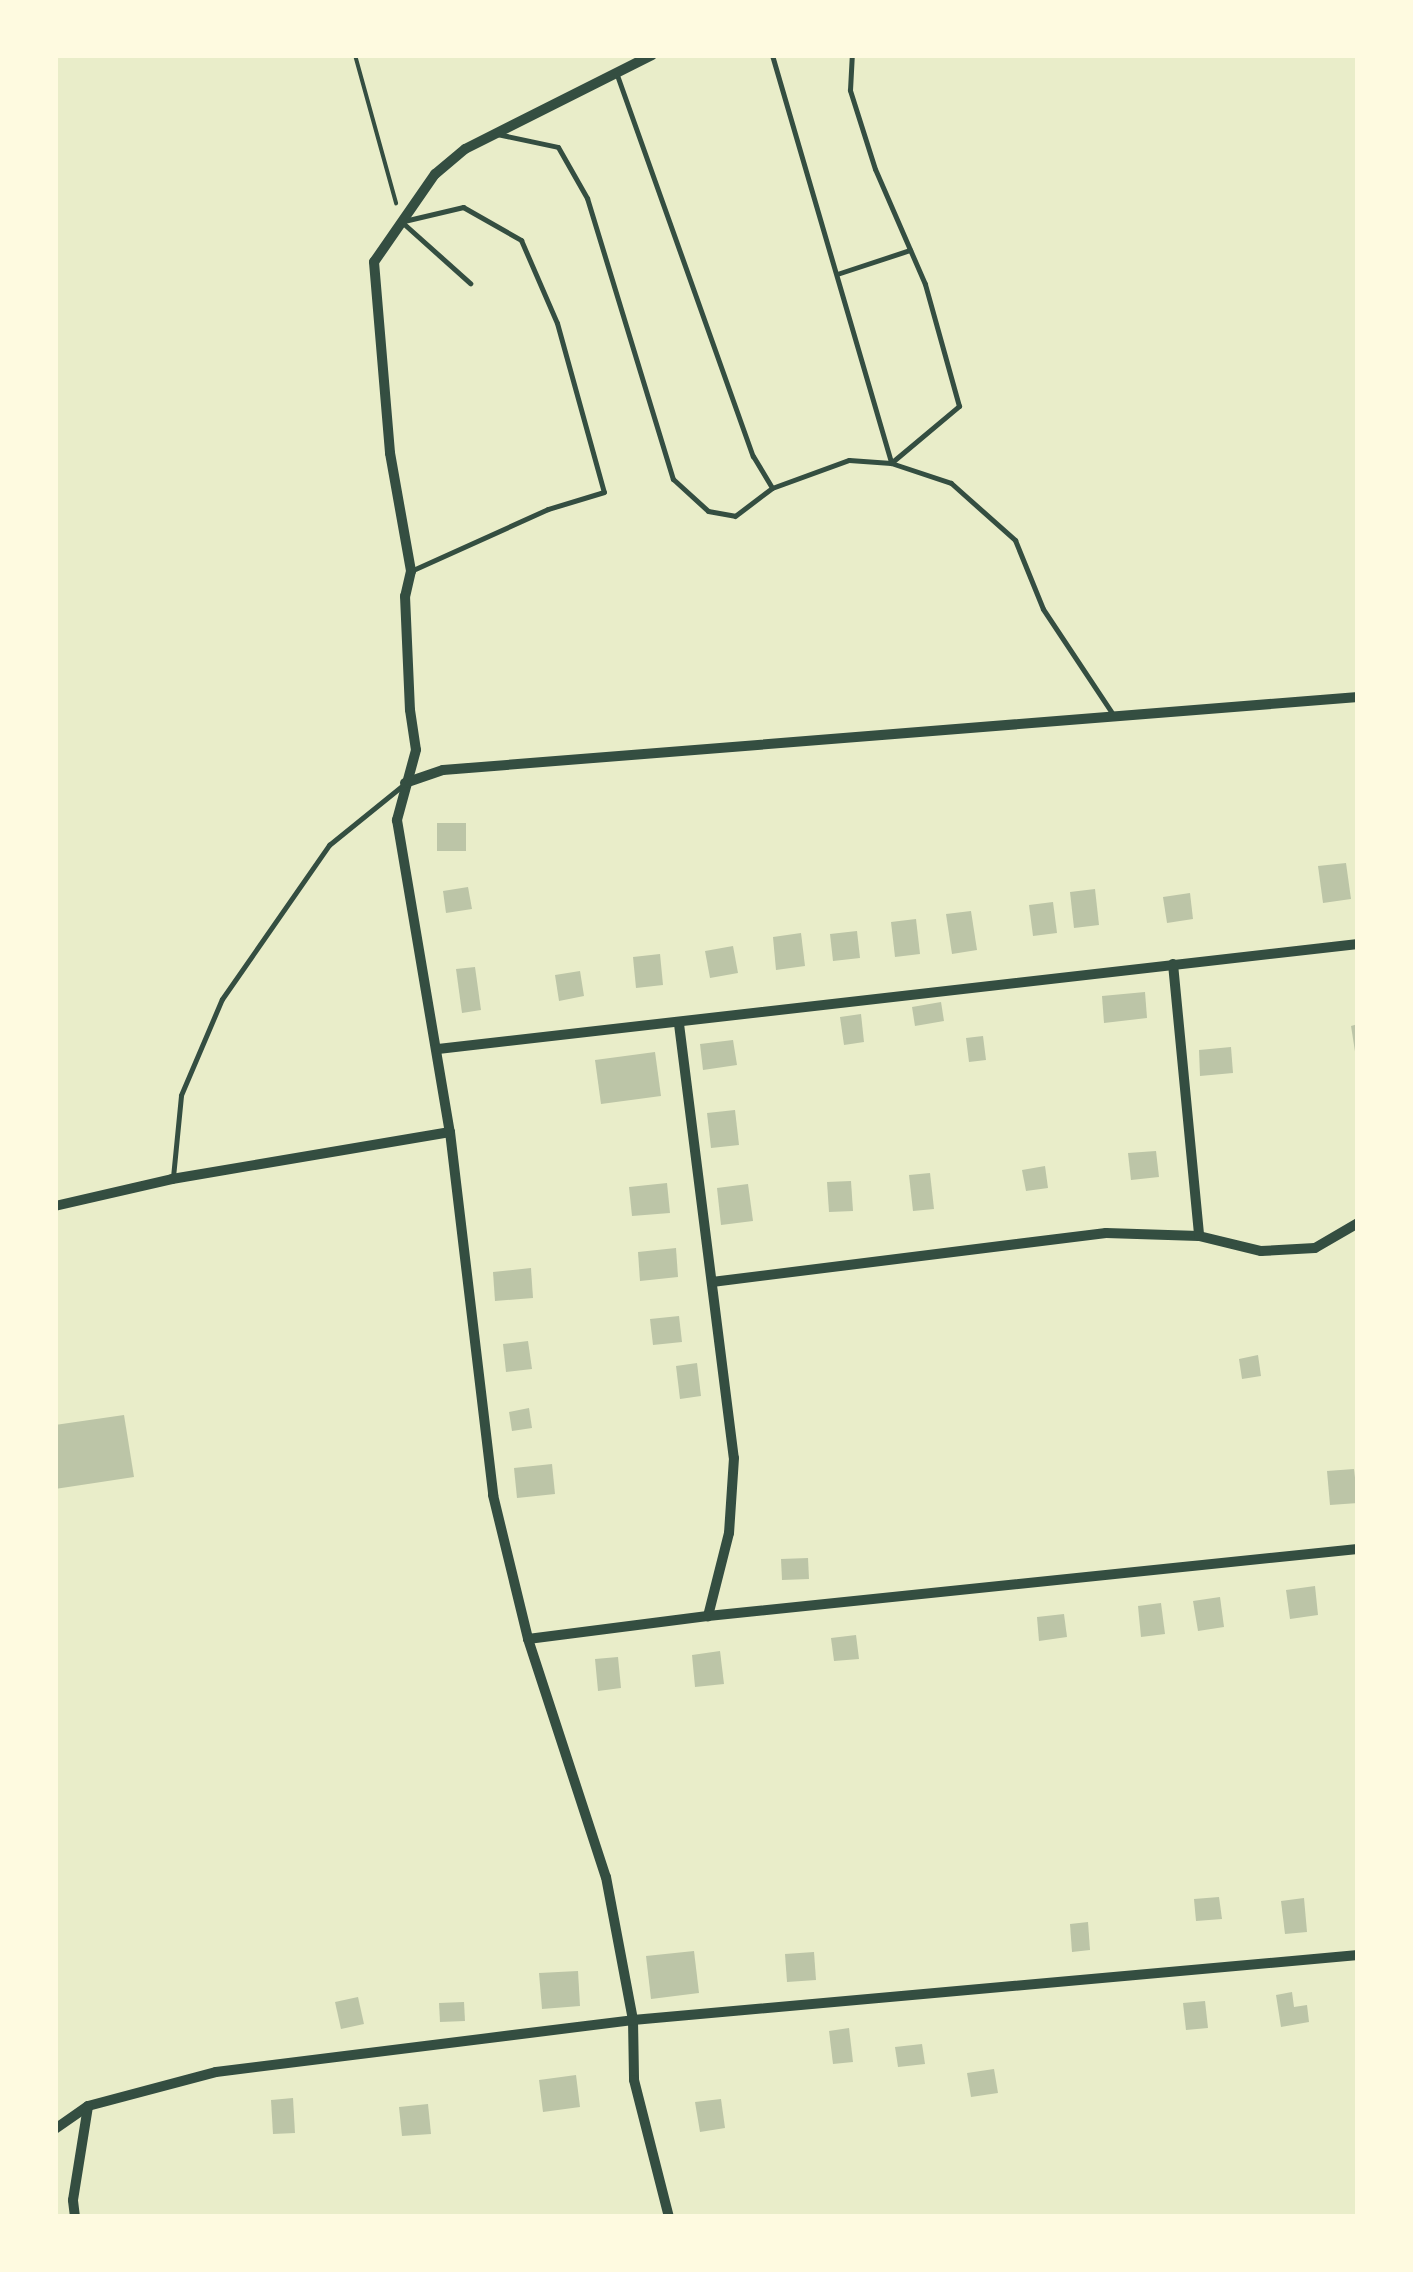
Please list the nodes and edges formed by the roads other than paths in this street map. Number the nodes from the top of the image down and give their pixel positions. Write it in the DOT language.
graph roads {
  1 [pos="652,55"];
  2 [pos="772,55"];
  3 [pos="852,55"];
  4 [pos="616,72"];
  5 [pos="496,133"];
  6 [pos="401,222"];
  7 [pos="910,250"];
  8 [pos="837,274"];
  9 [pos="470,283"];
  10 [pos="891,464"];
  11 [pos="772,488"];
  12 [pos="411,570"];
  13 [pos="1358,697"];
  14 [pos="1114,716"];
  15 [pos="405,783"];
  16 [pos="1358,944"];
  17 [pos="1173,964"];
  18 [pos="679,1024"];
  19 [pos="438,1048"];
  20 [pos="450,1132"];
  21 [pos="172,1178"];
  22 [pos="55,1206"];
  23 [pos="1358,1223"];
  24 [pos="1198,1236"];
  25 [pos="712,1282"];
  26 [pos="1358,1549"];
  27 [pos="708,1616"];
  28 [pos="528,1640"];
  29 [pos="1358,1955"];
  30 [pos="633,2020"];
  31 [pos="88,2106"];
  32 [pos="55,2129"];
  33 [pos="75,2217"];
  34 [pos="669,2217"];
  1 -- 4 [label="street"];
  2 -- 8 [label="lane"];
  3 -- 7 [label="lane"];
  4 -- 5 [label="street"];
  4 -- 11 [label="lane"];
  5 -- 6 [label="street"];
  5 -- 11 [label="lane"];
  6 -- 9 [label="lane"];
  6 -- 12 [label="street"];
  6 -- 12 [label="lane"];
  7 -- 8 [label="lane"];
  7 -- 10 [label="lane"];
  8 -- 10 [label="lane"];
  10 -- 11 [label="lane"];
  10 -- 14 [label="lane"];
  12 -- 15 [label="street"];
  13 -- 14 [label="street"];
  14 -- 15 [label="street"];
  15 -- 19 [label="street"];
  15 -- 21 [label="lane"];
  16 -- 17 [label="street"];
  17 -- 18 [label="street"];
  17 -- 24 [label="street"];
  18 -- 19 [label="street"];
  18 -- 25 [label="street"];
  19 -- 20 [label="street"];
  20 -- 21 [label="street"];
  20 -- 28 [label="street"];
  21 -- 22 [label="street"];
  23 -- 24 [label="street"];
  24 -- 25 [label="street"];
  25 -- 27 [label="street"];
  26 -- 27 [label="street"];
  27 -- 28 [label="street"];
  28 -- 30 [label="street"];
  29 -- 30 [label="street"];
  30 -- 31 [label="street"];
  30 -- 34 [label="street"];
  31 -- 32 [label="street"];
  31 -- 33 [label="street"];
}
